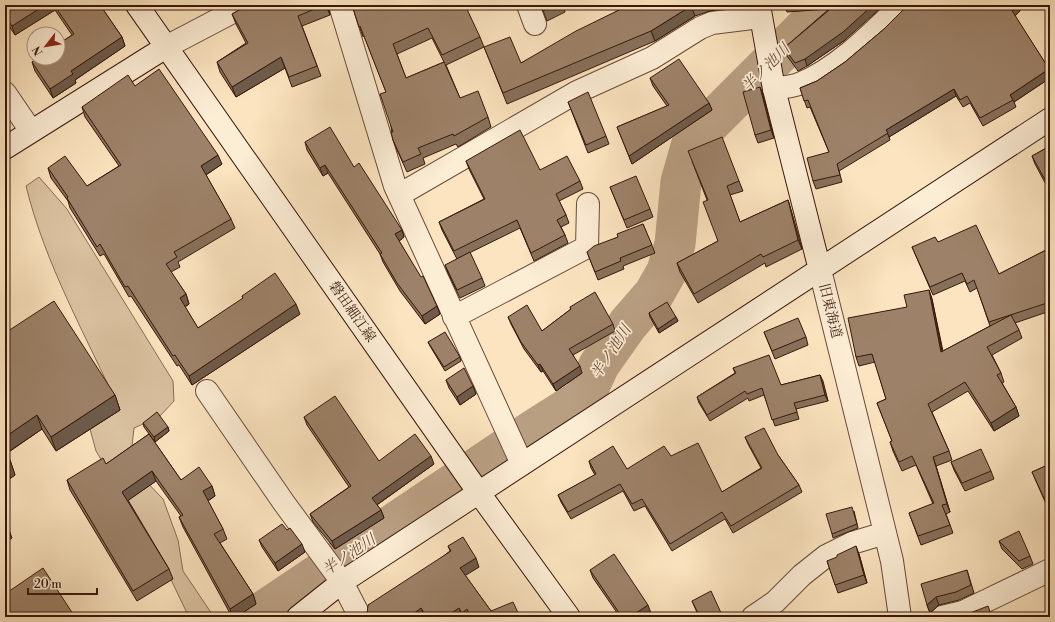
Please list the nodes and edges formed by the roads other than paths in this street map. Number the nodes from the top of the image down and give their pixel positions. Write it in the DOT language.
graph roads {
  1 [pos="137,5"];
  2 [pos="246,5"];
  3 [pos="340,5"];
  4 [pos="901,5"];
  5 [pos="760,11"];
  6 [pos="166,47"];
  7 [pos="774,89"];
  8 [pos="5,94"];
  9 [pos="1050,119"];
  10 [pos="31,131"];
  11 [pos="5,148"];
  12 [pos="399,195"];
  13 [pos="588,204"];
  14 [pos="820,270"];
  15 [pos="454,317"];
  16 [pos="207,391"];
  17 [pos="522,464"];
  18 [pos="479,493"];
  19 [pos="885,533"];
  20 [pos="1050,570"];
  21 [pos="342,582"];
  22 [pos="298,617"];
  23 [pos="360,617"];
  24 [pos="569,617"];
  25 [pos="753,617"];
  26 [pos="900,617"];
  27 [pos="942,617"];
  1 -- 6 [label="street, 磐田細江線"];
  2 -- 6 [label="street"];
  3 -- 12 [label="street"];
  4 -- 7 [label="street"];
  5 -- 7 [label="street, 旧東海道"];
  5 -- 12 [label="street"];
  6 -- 10 [label="street"];
  6 -- 18 [label="street, 磐田細江線"];
  7 -- 14 [label="street, 旧東海道"];
  8 -- 10 [label="street"];
  9 -- 14 [label="street"];
  10 -- 11 [label="street"];
  12 -- 15 [label="street"];
  13 -- 15 [label="street"];
  14 -- 17 [label="street"];
  14 -- 19 [label="street, 旧東海道"];
  15 -- 17 [label="street"];
  16 -- 21 [label="street"];
  17 -- 18 [label="street"];
  18 -- 21 [label="street"];
  18 -- 24 [label="street, 磐田細江線"];
  19 -- 25 [label="street"];
  19 -- 26 [label="street, 旧東海道"];
  20 -- 27 [label="street"];
  21 -- 22 [label="street"];
  21 -- 23 [label="street"];
}
